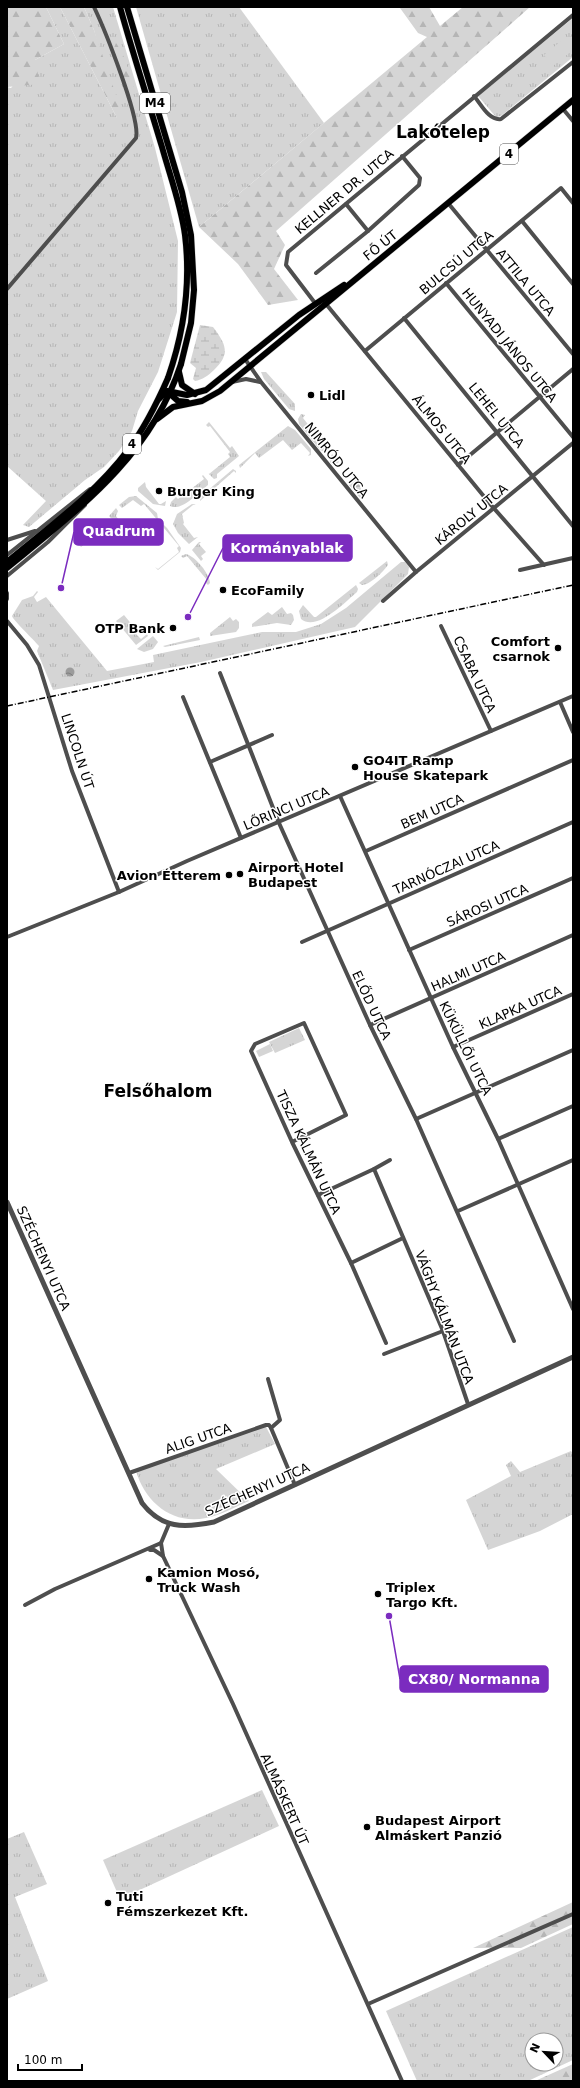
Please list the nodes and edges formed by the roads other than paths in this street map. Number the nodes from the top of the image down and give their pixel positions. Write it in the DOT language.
graph roads {
  1 [pos="94,7"];
  2 [pos="120,7"];
  3 [pos="127,7"];
  4 [pos="573,15"];
  5 [pos="573,62"];
  6 [pos="474,96"];
  7 [pos="573,100"];
  8 [pos="563,109"];
  9 [pos="573,121"];
  10 [pos="402,156"];
  11 [pos="448,203"];
  12 [pos="573,203"];
  13 [pos="346,204"];
  14 [pos="522,221"];
  15 [pos="368,231"];
  16 [pos="487,250"];
  17 [pos="365,271"];
  18 [pos="316,273"];
  19 [pos="446,283"];
  20 [pos="573,284"];
  21 [pos="7,289"];
  22 [pos="315,303"];
  23 [pos="326,304"];
  24 [pos="404,318"];
  25 [pos="309,319"];
  26 [pos="365,351"];
  27 [pos="573,354"];
  28 [pos="245,359"];
  29 [pos="181,364"];
  30 [pos="250,367"];
  31 [pos="573,369"];
  32 [pos="168,378"];
  33 [pos="261,382"];
  34 [pos="230,383"];
  35 [pos="169,392"];
  36 [pos="196,394"];
  37 [pos="540,397"];
  38 [pos="158,399"];
  39 [pos="198,402"];
  40 [pos="157,419"];
  41 [pos="498,432"];
  42 [pos="573,437"];
  43 [pos="573,443"];
  44 [pos="458,465"];
  45 [pos="533,476"];
  46 [pos="98,483"];
  47 [pos="97,493"];
  48 [pos="494,507"];
  49 [pos="573,526"];
  50 [pos="51,529"];
  51 [pos="37,530"];
  52 [pos="7,540"];
  53 [pos="7,555"];
  54 [pos="573,558"];
  55 [pos="7,562"];
  56 [pos="544,565"];
  57 [pos="7,568"];
  58 [pos="520,570"];
  59 [pos="416,572"];
  60 [pos="7,576"];
  61 [pos="7,593"];
  62 [pos="7,599"];
  63 [pos="383,601"];
  64 [pos="7,617"];
  65 [pos="8,622"];
  66 [pos="441,626"];
  67 [pos="220,673"];
  68 [pos="573,696"];
  69 [pos="184,697"];
  70 [pos="560,702"];
  71 [pos="491,731"];
  72 [pos="573,732"];
  73 [pos="272,735"];
  74 [pos="250,745"];
  75 [pos="573,760"];
  76 [pos="210,762"];
  77 [pos="340,796"];
  78 [pos="280,822"];
  79 [pos="573,822"];
  80 [pos="241,838"];
  81 [pos="366,851"];
  82 [pos="573,878"];
  83 [pos="119,892"];
  84 [pos="388,903"];
  85 [pos="327,930"];
  86 [pos="573,935"];
  87 [pos="7,937"];
  88 [pos="302,942"];
  89 [pos="409,950"];
  90 [pos="573,994"];
  91 [pos="431,998"];
  92 [pos="370,1025"];
  93 [pos="453,1047"];
  94 [pos="573,1050"];
  95 [pos="476,1092"];
  96 [pos="573,1106"];
  97 [pos="416,1119"];
  98 [pos="498,1139"];
  99 [pos="292,1142"];
  100 [pos="390,1160"];
  101 [pos="573,1160"];
  102 [pos="374,1168"];
  103 [pos="517,1184"];
  104 [pos="318,1195"];
  105 [pos="7,1202"];
  106 [pos="458,1211"];
  107 [pos="403,1238"];
  108 [pos="351,1263"];
  109 [pos="573,1309"];
  110 [pos="443,1331"];
  111 [pos="514,1341"];
  112 [pos="386,1343"];
  113 [pos="384,1354"];
  114 [pos="573,1357"];
  115 [pos="268,1379"];
  116 [pos="468,1404"];
  117 [pos="271,1428"];
  118 [pos="129,1473"];
  119 [pos="295,1485"];
  120 [pos="169,1524"];
  121 [pos="162,1543"];
  122 [pos="148,1550"];
  123 [pos="164,1556"];
  124 [pos="25,1605"];
  125 [pos="573,1914"];
  126 [pos="368,2004"];
  127 [pos="402,2081"];
  1 -- 21 [label="street"];
  2 -- 32 [label="main road, M4"];
  3 -- 29 [label="main road, M4"];
  4 -- 6 [label="street, KELLNER DR. UTCA"];
  5 -- 6 [label="street"];
  6 -- 10 [label="street, KELLNER DR. UTCA"];
  7 -- 8 [label="main road, FŐ ÚT / 4"];
  8 -- 9 [label="street"];
  8 -- 11 [label="main road, FŐ ÚT / 4"];
  10 -- 13 [label="street, KELLNER DR. UTCA"];
  10 -- 15 [label="street"];
  11 -- 16 [label="street, ATTILA UTCA"];
  11 -- 17 [label="main road, FŐ ÚT / 4"];
  12 -- 14 [label="street, BULCSÚ UTCA"];
  13 -- 15 [label="street"];
  13 -- 22 [label="street, KELLNER DR. UTCA"];
  14 -- 16 [label="street, BULCSÚ UTCA"];
  14 -- 20 [label="street"];
  15 -- 18 [label="street"];
  16 -- 19 [label="street, BULCSÚ UTCA"];
  16 -- 27 [label="street, ATTILA UTCA"];
  17 -- 22 [label="main road, 4"];
  17 -- 23 [label="main road, FŐ ÚT / 4"];
  19 -- 24 [label="street, BULCSÚ UTCA"];
  19 -- 37 [label="street, HUNYADI JÁNOS UTCA"];
  22 -- 25 [label="main road"];
  22 -- 28 [label="main road, 4"];
  23 -- 25 [label="main road, FŐ ÚT / 4"];
  23 -- 26 [label="street, ÁLMOS UTCA"];
  24 -- 26 [label="street, BULCSÚ UTCA"];
  24 -- 41 [label="street, LEHEL UTCA"];
  25 -- 30 [label="main road, FŐ ÚT / 4"];
  26 -- 44 [label="street, ÁLMOS UTCA"];
  28 -- 30 [label="street, NIMRÓD UTCA"];
  28 -- 36 [label="main road, 4"];
  29 -- 35 [label="main road"];
  29 -- 36 [label="main road"];
  30 -- 33 [label="street, NIMRÓD UTCA"];
  30 -- 34 [label="main road, FŐ ÚT / 4"];
  31 -- 37 [label="street"];
  32 -- 35 [label="main road"];
  32 -- 38 [label="main road"];
  33 -- 34 [label="street"];
  33 -- 59 [label="street, NIMRÓD UTCA"];
  34 -- 39 [label="main road, FŐ ÚT / 4"];
  35 -- 36 [label="main road"];
  35 -- 38 [label="main road, 4"];
  35 -- 39 [label="main road"];
  35 -- 40 [label="main road"];
  37 -- 41 [label="street"];
  37 -- 42 [label="street, HUNYADI JÁNOS UTCA"];
  38 -- 46 [label="main road, 4"];
  39 -- 40 [label="main road, 4"];
  40 -- 47 [label="main road, 4"];
  41 -- 44 [label="street"];
  41 -- 45 [label="street, LEHEL UTCA"];
  43 -- 45 [label="street, KÁROLY UTCA"];
  44 -- 48 [label="street, ÁLMOS UTCA"];
  45 -- 48 [label="street, KÁROLY UTCA"];
  45 -- 49 [label="street, LEHEL UTCA"];
  46 -- 50 [label="main road, 4"];
  46 -- 51 [label="street"];
  47 -- 50 [label="main road, 4"];
  47 -- 60 [label="street"];
  48 -- 56 [label="street, ÁLMOS UTCA"];
  48 -- 59 [label="street, KÁROLY UTCA"];
  50 -- 55 [label="main road, 4"];
  50 -- 57 [label="main road, 4"];
  51 -- 52 [label="street"];
  51 -- 53 [label="street"];
  54 -- 56 [label="street"];
  56 -- 58 [label="street"];
  59 -- 63 [label="street, KÁROLY UTCA"];
  61 -- 62 [label="street"];
  64 -- 65 [label="street, LINCOLN ÚT"];
  65 -- 83 [label="street, LINCOLN ÚT"];
  66 -- 71 [label="street, CSABA UTCA"];
  67 -- 74 [label="street, ELŐD UTCA"];
  68 -- 70 [label="street, LŐRINCI UTCA"];
  69 -- 76 [label="street"];
  70 -- 71 [label="street, LŐRINCI UTCA"];
  70 -- 72 [label="street"];
  71 -- 77 [label="street, LŐRINCI UTCA"];
  73 -- 74 [label="street"];
  74 -- 76 [label="street"];
  74 -- 78 [label="street, ELŐD UTCA"];
  75 -- 81 [label="street, BEM UTCA"];
  76 -- 80 [label="street"];
  77 -- 78 [label="street, LŐRINCI UTCA"];
  77 -- 81 [label="street, KÜKÜLLŐI UTCA"];
  78 -- 80 [label="street, LŐRINCI UTCA"];
  78 -- 85 [label="street, ELŐD UTCA"];
  79 -- 84 [label="street, TARNÓCZAI UTCA"];
  80 -- 83 [label="street, LŐRINCI UTCA"];
  81 -- 84 [label="street, KÜKÜLLŐI UTCA"];
  82 -- 89 [label="street, SÁROSI UTCA"];
  83 -- 87 [label="street, LŐRINCI UTCA"];
  84 -- 85 [label="street, TARNÓCZAI UTCA"];
  84 -- 89 [label="street, KÜKÜLLŐI UTCA"];
  85 -- 88 [label="street, TARNÓCZAI UTCA"];
  85 -- 92 [label="street, ELŐD UTCA"];
  86 -- 91 [label="street, HALMI UTCA"];
  89 -- 91 [label="street, KÜKÜLLŐI UTCA"];
  90 -- 93 [label="street, KLAPKA UTCA"];
  91 -- 92 [label="street, HALMI UTCA"];
  91 -- 93 [label="street, KÜKÜLLŐI UTCA"];
  92 -- 97 [label="street, ELŐD UTCA"];
  93 -- 95 [label="street, KÜKÜLLŐI UTCA"];
  94 -- 95 [label="street"];
  95 -- 97 [label="street"];
  95 -- 98 [label="street, KÜKÜLLŐI UTCA"];
  96 -- 98 [label="street"];
  97 -- 106 [label="street, ELŐD UTCA"];
  98 -- 103 [label="street, KÜKÜLLŐI UTCA"];
  99 -- 99 [label="street, TISZA KÁLMÁN UTCA"];
  99 -- 104 [label="street, TISZA KÁLMÁN UTCA"];
  100 -- 102 [label="street"];
  101 -- 103 [label="street"];
  102 -- 104 [label="street"];
  102 -- 107 [label="street, VÁGHY KÁLMÁN UTCA"];
  103 -- 106 [label="street"];
  103 -- 109 [label="street, KÜKÜLLŐI UTCA"];
  104 -- 108 [label="street, TISZA KÁLMÁN UTCA"];
  105 -- 118 [label="street, SZÉCHENYI UTCA"];
  106 -- 111 [label="street, ELŐD UTCA"];
  107 -- 108 [label="street"];
  107 -- 110 [label="street, VÁGHY KÁLMÁN UTCA"];
  108 -- 112 [label="street, TISZA KÁLMÁN UTCA"];
  110 -- 113 [label="street"];
  110 -- 116 [label="street, VÁGHY KÁLMÁN UTCA"];
  114 -- 116 [label="street, SZÉCHENYI UTCA"];
  115 -- 117 [label="street"];
  116 -- 119 [label="street, SZÉCHENYI UTCA"];
  117 -- 118 [label="street, ALIG UTCA"];
  117 -- 119 [label="street"];
  118 -- 120 [label="street, SZÉCHENYI UTCA"];
  119 -- 120 [label="street, SZÉCHENYI UTCA"];
  120 -- 121 [label="street, ALMÁSKERT ÚT"];
  121 -- 122 [label="street"];
  121 -- 123 [label="street, ALMÁSKERT ÚT"];
  122 -- 123 [label="street"];
  122 -- 124 [label="street"];
  123 -- 126 [label="street, ALMÁSKERT ÚT"];
  125 -- 126 [label="street"];
  126 -- 127 [label="street, ALMÁSKERT ÚT"];
}
